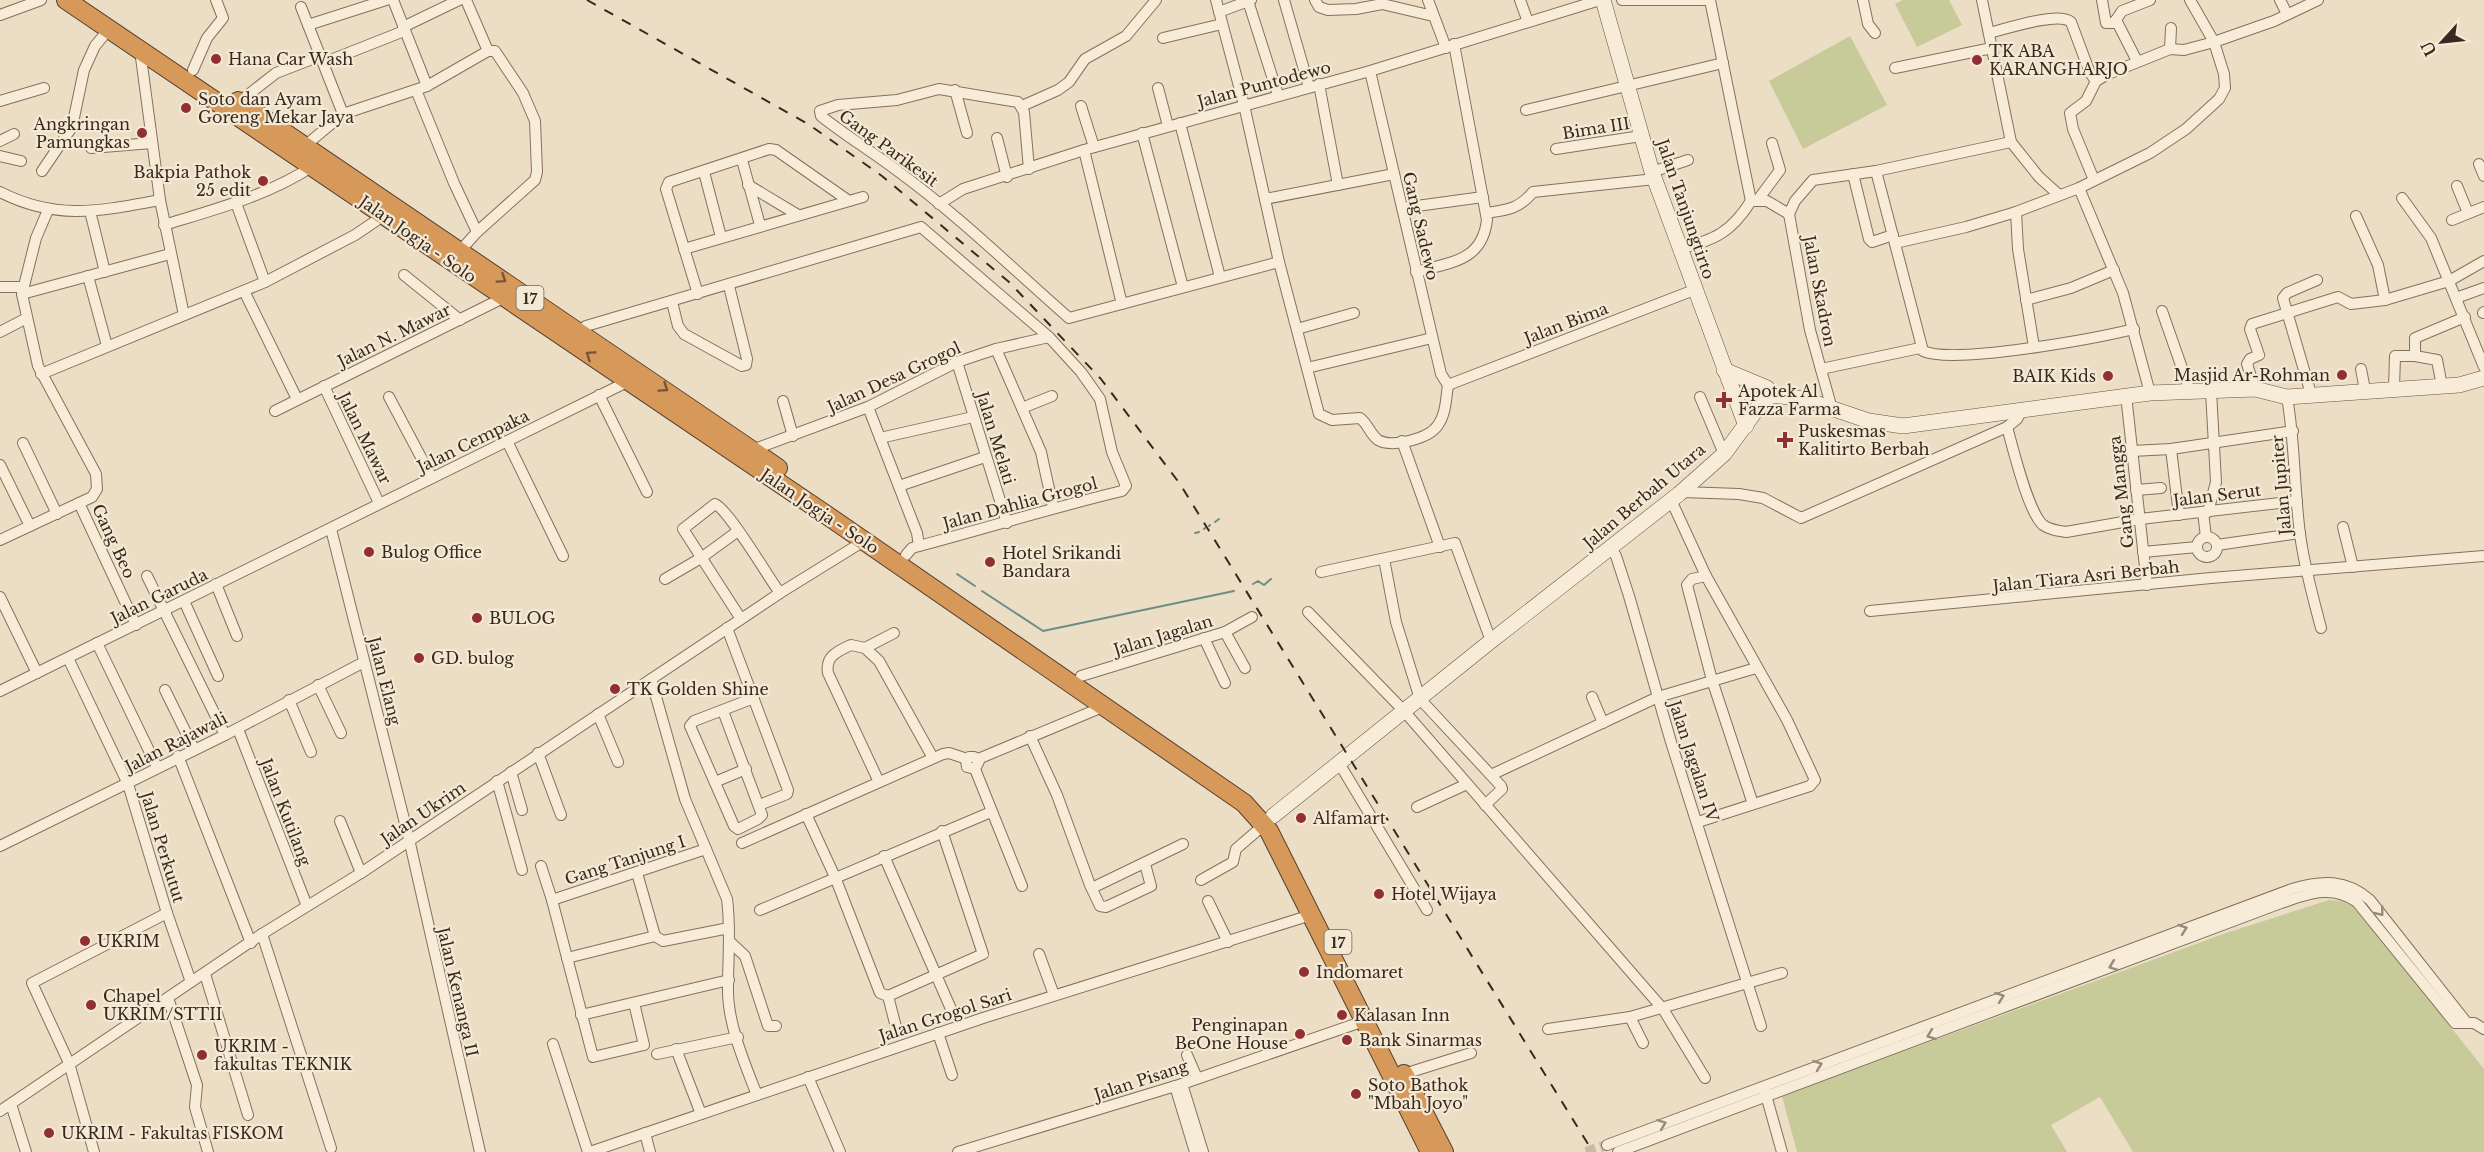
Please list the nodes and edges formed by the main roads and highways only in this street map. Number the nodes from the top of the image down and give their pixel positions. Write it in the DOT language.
graph roads {
  1 [pos="66,0"];
  2 [pos="88,0"];
  3 [pos="1601,0"];
  4 [pos="389,210"];
  5 [pos="1724,370"];
  6 [pos="2484,378"];
  7 [pos="1772,395"];
  8 [pos="1746,426"];
  9 [pos="967,604"];
  10 [pos="1269,820"];
  11 [pos="1430,1152"];
  12 [pos="1444,1152"];
  1 -- 4 [label="highway, Jalan Jogja - Solo / 17"];
  2 -- 4 [label="highway, Jalan Jogja - Solo / 17"];
  3 -- 5 [label="main road, Jalan Tanjungtirto"];
  9 -- 4 [label="highway, Jalan Jogja - Solo / 17, one-way"];
  4 -- 9 [label="highway, Jalan Jogja - Solo / 17, one-way"];
  5 -- 7 [label="main road"];
  5 -- 8 [label="main road, Jalan Tanjungtirto"];
  6 -- 7 [label="main road"];
  7 -- 8 [label="main road, Jalan Berbah Utara"];
  8 -- 10 [label="main road, Jalan Berbah Utara"];
  9 -- 10 [label="highway, Jalan Jogja - Solo / 17"];
  9 -- 10 [label="highway, Jalan Jogja - Solo / 17"];
  10 -- 11 [label="highway, Jalan Jogja - Solo / 17"];
  10 -- 12 [label="highway, Jalan Jogja - Solo / 17"];
}
